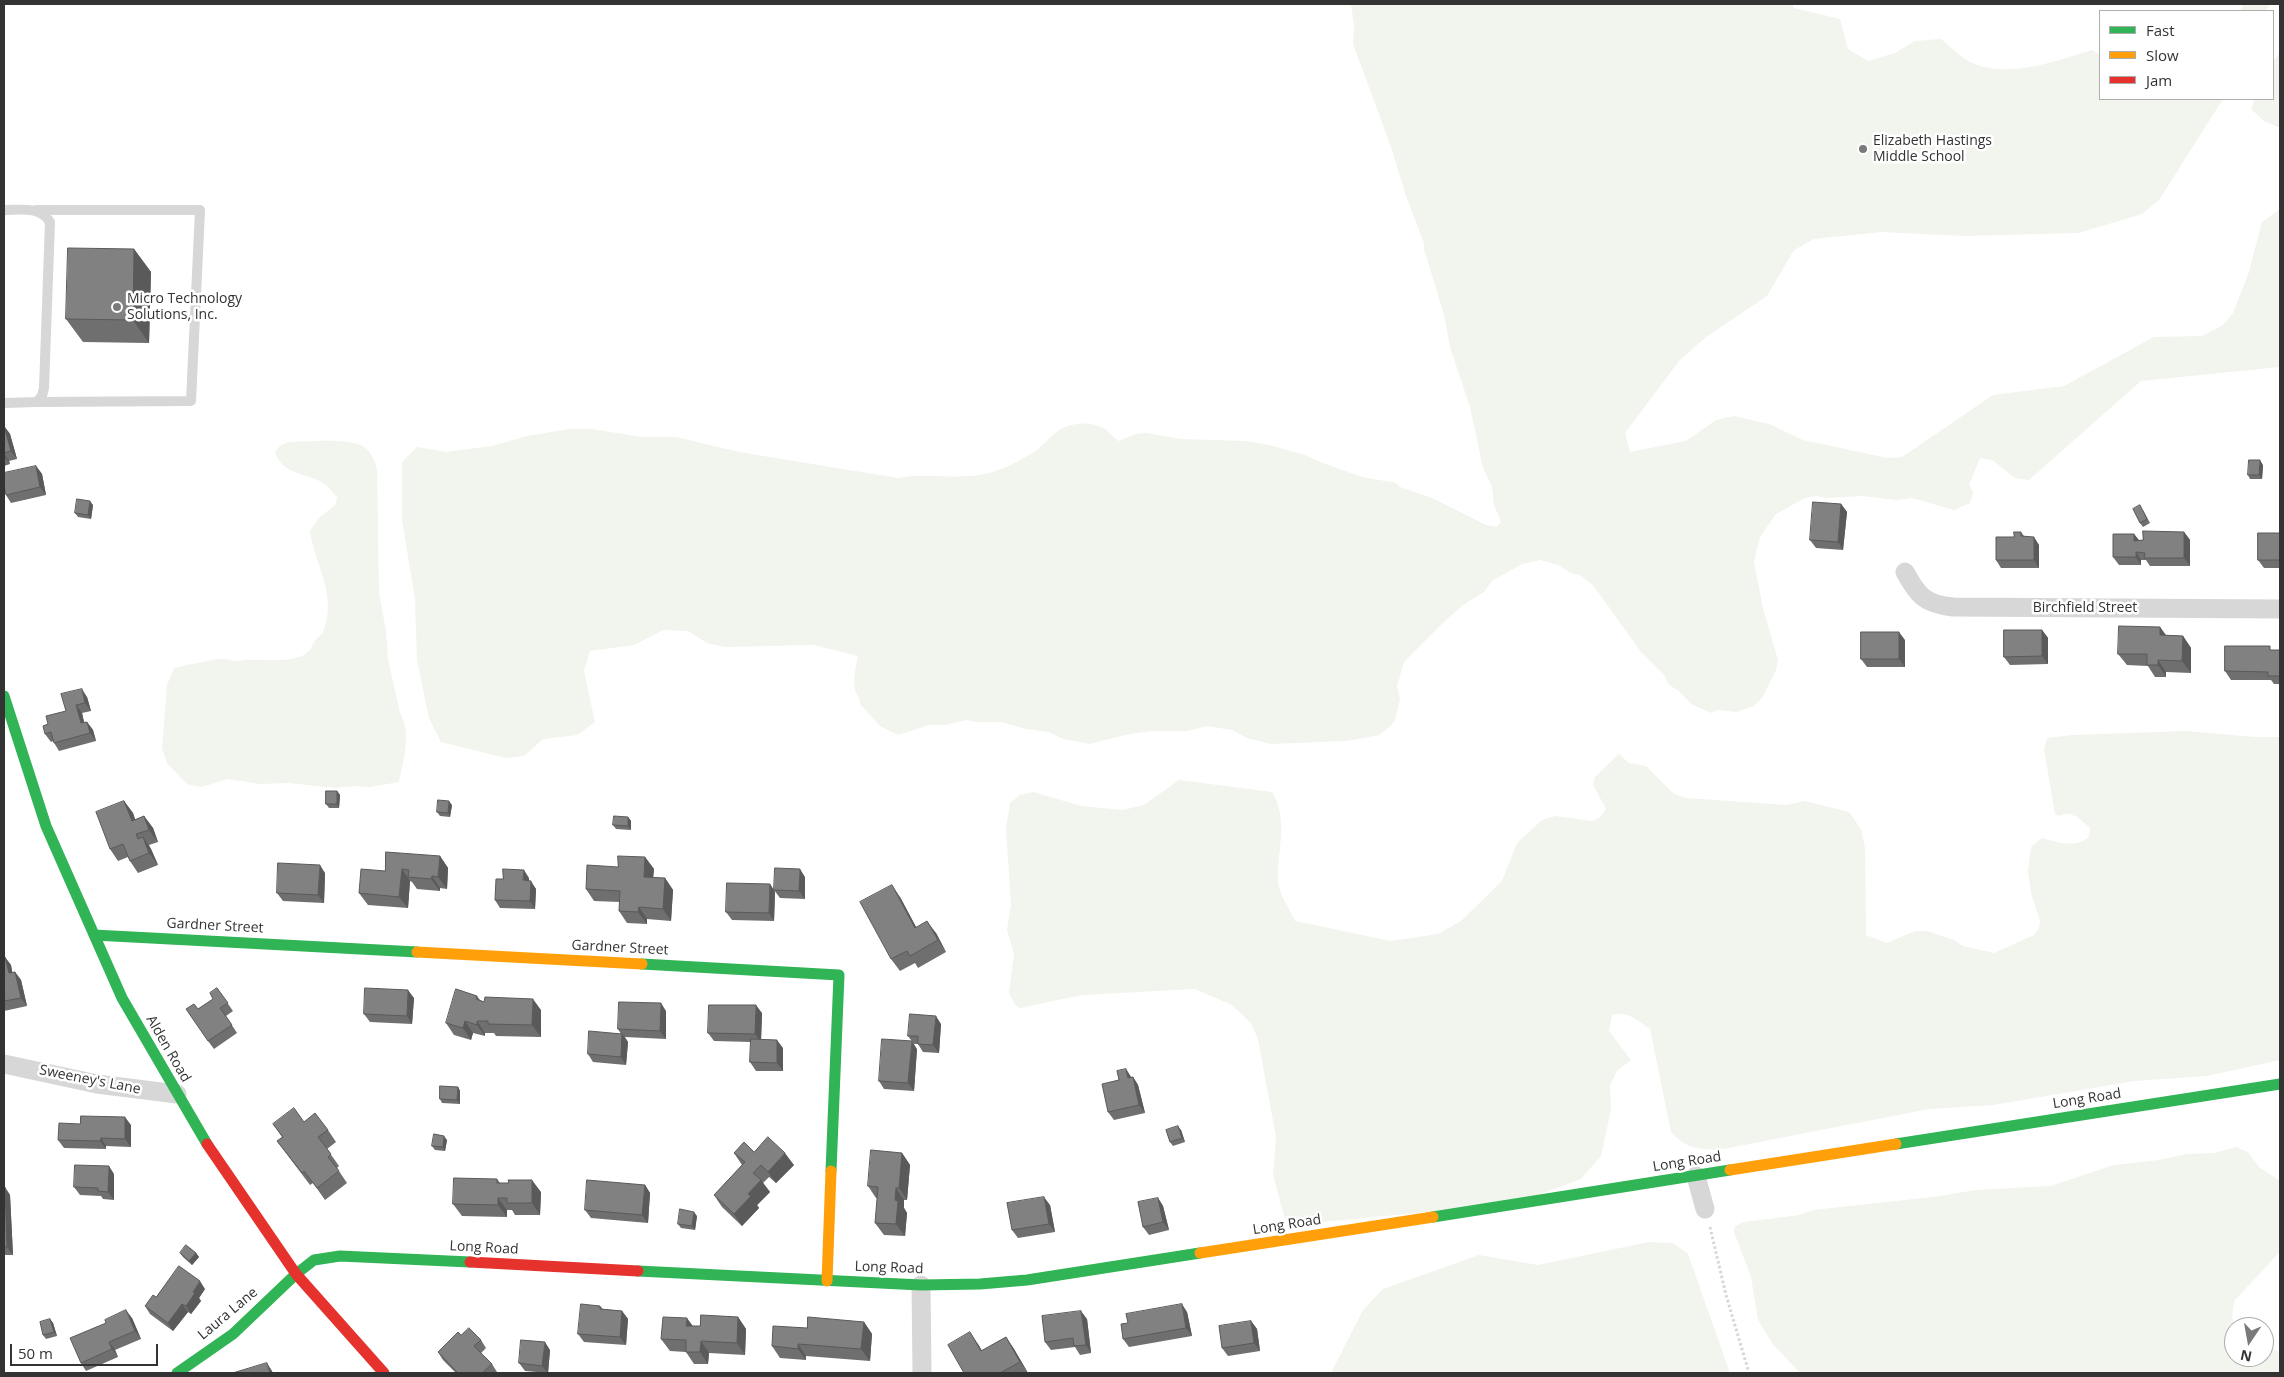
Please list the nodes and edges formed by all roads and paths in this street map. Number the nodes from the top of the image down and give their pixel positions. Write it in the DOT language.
graph roads {
  1 [pos="4,210"];
  2 [pos="36,210"];
  3 [pos="37,402"];
  4 [pos="4,403"];
  5 [pos="1905,572"];
  6 [pos="2280,610"];
  7 [pos="4,696"];
  8 [pos="94,934"];
  9 [pos="4,1064"];
  10 [pos="2280,1084"];
  11 [pos="177,1094"];
  12 [pos="1696,1176"];
  13 [pos="1706,1209"];
  14 [pos="296,1274"];
  15 [pos="827,1281"];
  16 [pos="921,1285"];
  17 [pos="177,1373"];
  18 [pos="384,1373"];
  19 [pos="922,1373"];
  20 [pos="1749,1373"];
  1 -- 2 [label="lane"];
  2 -- 3 [label="lane"];
  2 -- 3 [label="lane"];
  3 -- 4 [label="lane"];
  5 -- 6 [label="street, Birchfield Street"];
  7 -- 8 [label="street, Alden Road"];
  8 -- 11 [label="street, Alden Road"];
  8 -- 15 [label="street, Gardner Street"];
  9 -- 11 [label="street, Sweeney's Lane"];
  10 -- 12 [label="street, Long Road"];
  11 -- 14 [label="street, Alden Road"];
  12 -- 13 [label="street"];
  12 -- 16 [label="street, Long Road"];
  13 -- 20 [label="path"];
  14 -- 15 [label="street, Long Road"];
  14 -- 17 [label="street, Laura Lane"];
  14 -- 18 [label="street, Alden Road"];
  15 -- 16 [label="street, Long Road"];
  16 -- 19 [label="street"];
}
